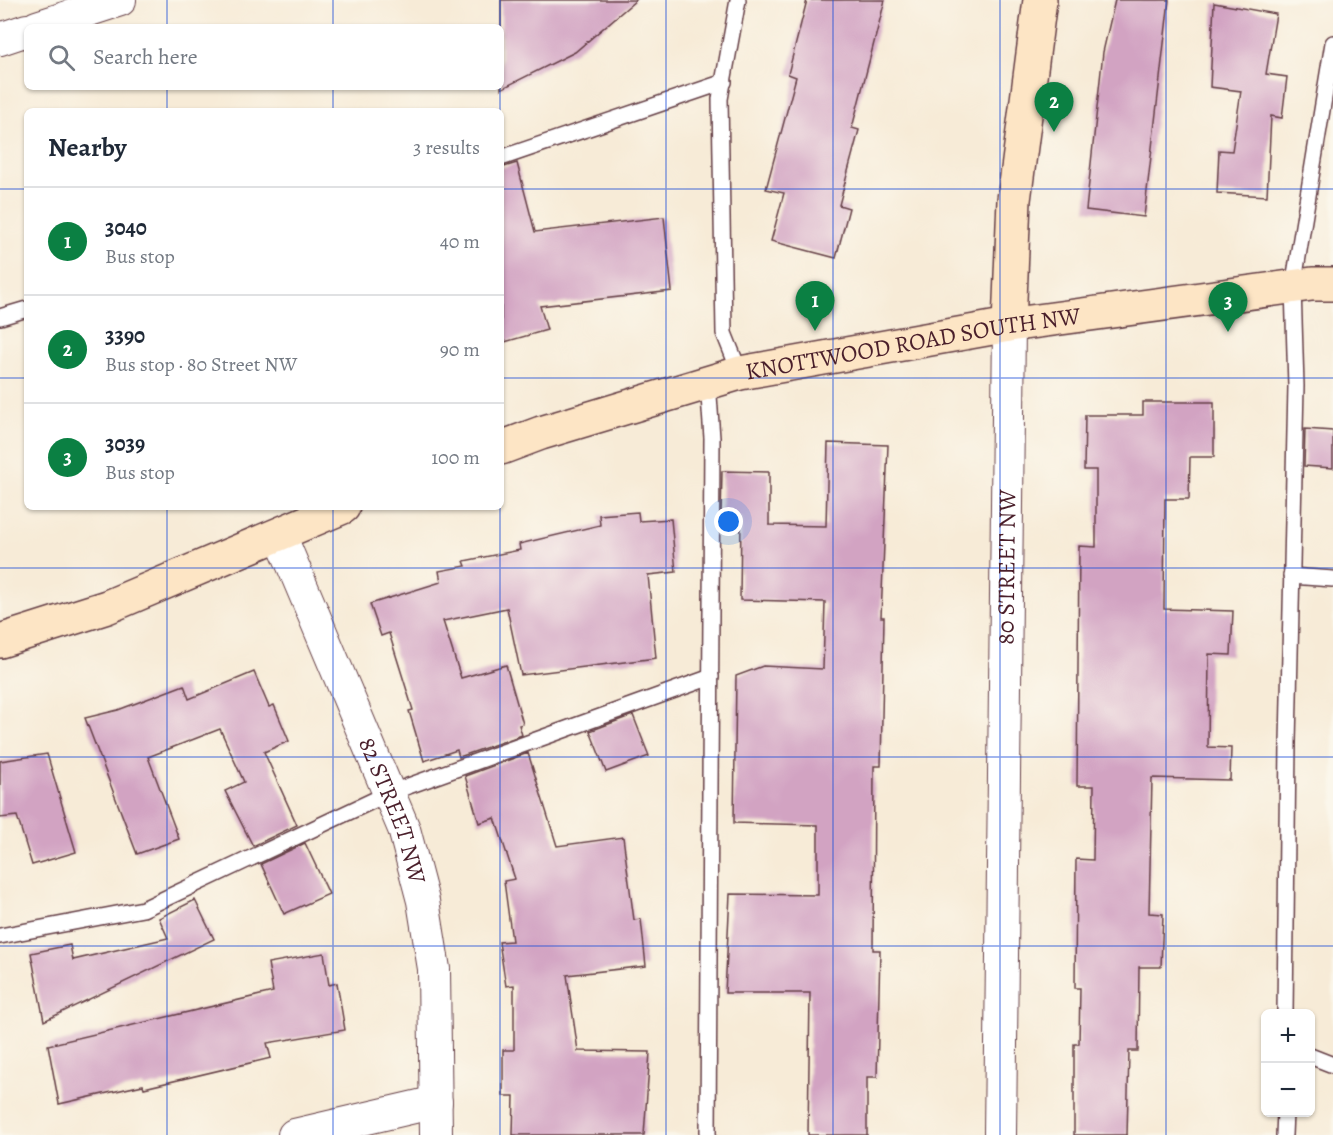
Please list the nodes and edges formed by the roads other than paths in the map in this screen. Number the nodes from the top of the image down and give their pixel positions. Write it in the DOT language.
graph roads {
  1 [pos="120,0"];
  2 [pos="738,0"];
  3 [pos="1040,0"];
  4 [pos="46,24"];
  5 [pos="24,31"];
  6 [pos="0,39"];
  7 [pos="1333,43"];
  8 [pos="724,82"];
  9 [pos="504,157"];
  10 [pos="1333,284"];
  11 [pos="1293,287"];
  12 [pos="24,310"];
  13 [pos="0,317"];
  14 [pos="1009,325"];
  15 [pos="740,373"];
  16 [pos="708,382"];
  17 [pos="504,447"];
  18 [pos="335,510"];
  19 [pos="280,535"];
  20 [pos="1291,576"];
  21 [pos="1333,579"];
  22 [pos="0,641"];
  23 [pos="711,677"];
  24 [pos="388,793"];
  25 [pos="0,936"];
  26 [pos="1285,1009"];
  27 [pos="1315,1058"];
  28 [pos="1333,1065"];
  29 [pos="436,1102"];
  30 [pos="1285,1117"];
  31 [pos="294,1135"];
  32 [pos="435,1135"];
  33 [pos="708,1135"];
  34 [pos="1000,1135"];
  35 [pos="1284,1135"];
  1 -- 4 [label="street"];
  2 -- 8 [label="lane"];
  3 -- 14 [label="street, 80 STREET NW"];
  5 -- 6 [label="street"];
  7 -- 11 [label="lane"];
  8 -- 9 [label="lane"];
  8 -- 15 [label="lane"];
  10 -- 11 [label="street, KNOTTWOOD ROAD SOUTH NW"];
  11 -- 14 [label="street, KNOTTWOOD ROAD SOUTH NW"];
  11 -- 20 [label="lane"];
  12 -- 13 [label="lane"];
  14 -- 15 [label="street, KNOTTWOOD ROAD SOUTH NW"];
  14 -- 34 [label="street, 80 STREET NW"];
  15 -- 16 [label="street, KNOTTWOOD ROAD SOUTH NW"];
  16 -- 17 [label="street, KNOTTWOOD ROAD SOUTH NW"];
  16 -- 23 [label="lane"];
  18 -- 19 [label="street"];
  19 -- 22 [label="street"];
  19 -- 24 [label="street, 82 STREET NW"];
  20 -- 21 [label="lane"];
  20 -- 26 [label="lane"];
  23 -- 24 [label="lane"];
  23 -- 33 [label="lane"];
  24 -- 25 [label="lane"];
  24 -- 29 [label="street, 82 STREET NW"];
  27 -- 28 [label="lane"];
  29 -- 31 [label="street"];
  29 -- 32 [label="street, 82 STREET NW"];
  30 -- 35 [label="lane"];
}
